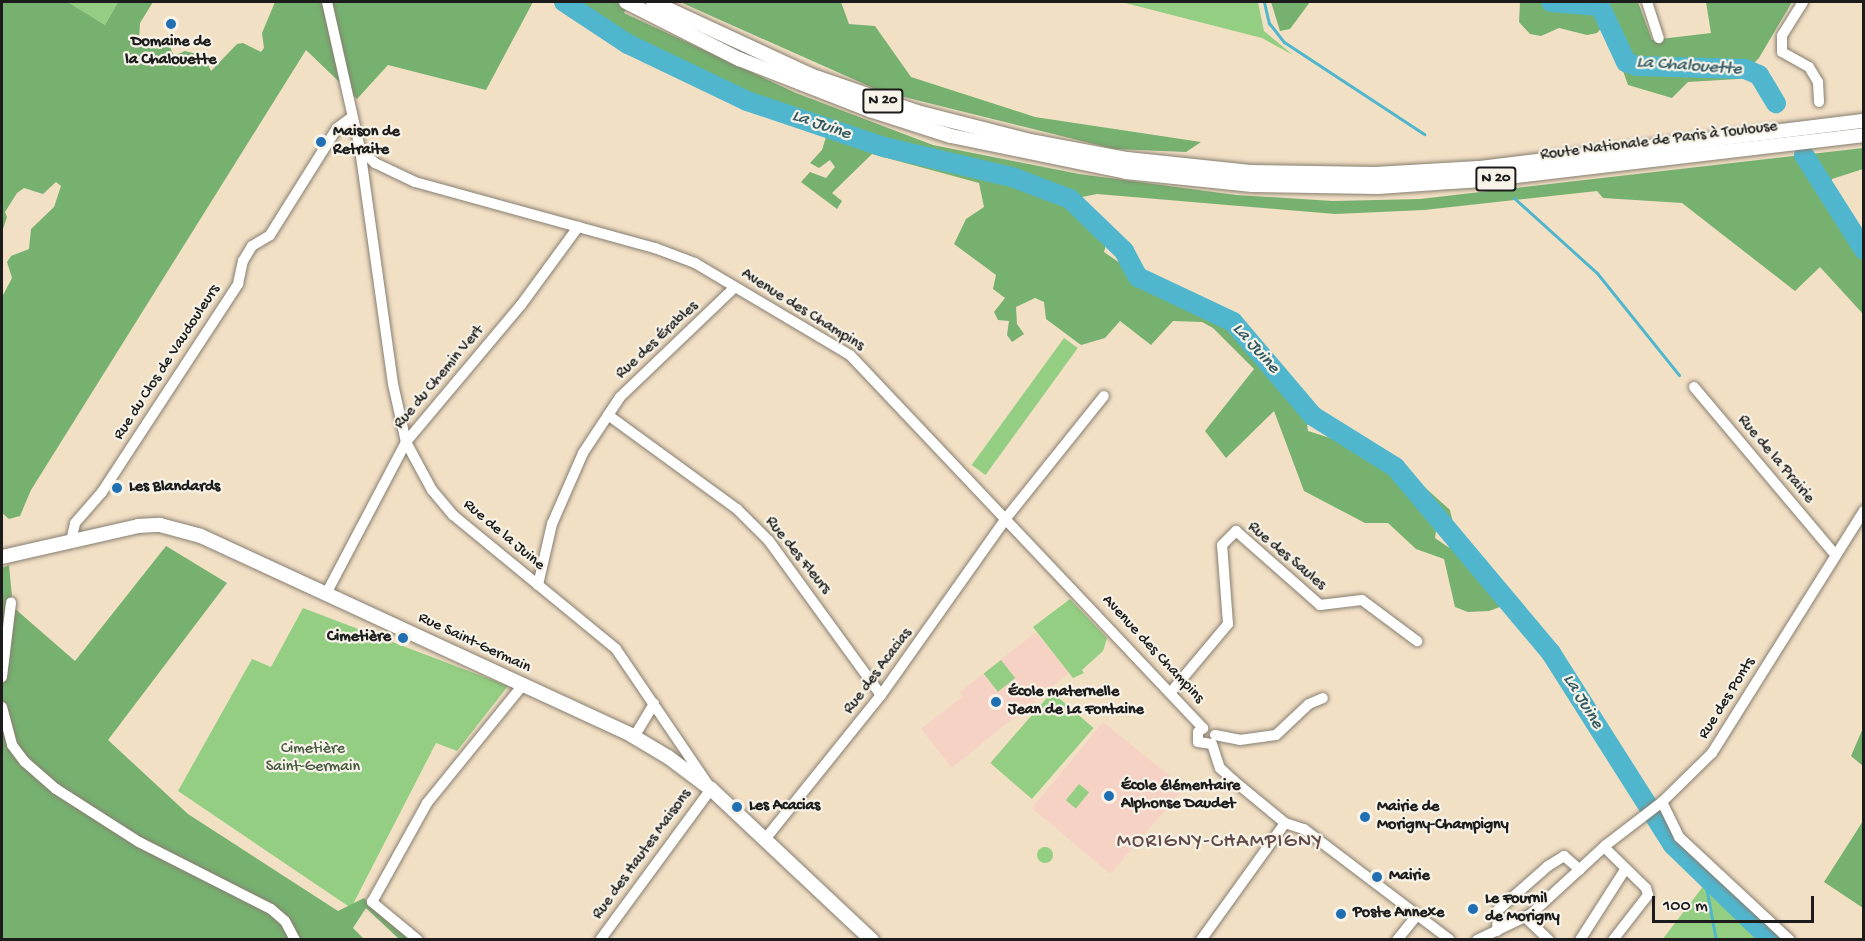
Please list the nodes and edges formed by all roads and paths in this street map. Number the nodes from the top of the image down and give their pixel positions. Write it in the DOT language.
graph roads {
  1 [pos="327,2"];
  2 [pos="626,2"];
  3 [pos="653,2"];
  4 [pos="1647,2"];
  5 [pos="1803,2"];
  6 [pos="1659,38"];
  7 [pos="1819,102"];
  8 [pos="352,117"];
  9 [pos="1863,121"];
  10 [pos="1863,135"];
  11 [pos="360,149"];
  12 [pos="578,227"];
  13 [pos="735,287"];
  14 [pos="1694,387"];
  15 [pos="1104,396"];
  16 [pos="608,415"];
  17 [pos="406,442"];
  18 [pos="1863,511"];
  19 [pos="1006,517"];
  20 [pos="70,541"];
  21 [pos="1834,553"];
  22 [pos="2,557"];
  23 [pos="538,585"];
  24 [pos="327,592"];
  25 [pos="11,603"];
  26 [pos="1417,641"];
  27 [pos="2,677"];
  28 [pos="523,685"];
  29 [pos="1171,692"];
  30 [pos="881,695"];
  31 [pos="1323,698"];
  32 [pos="654,704"];
  33 [pos="2,707"];
  34 [pos="1203,728"];
  35 [pos="634,737"];
  36 [pos="1213,740"];
  37 [pos="711,789"];
  38 [pos="1660,803"];
  39 [pos="1286,823"];
  40 [pos="766,838"];
  41 [pos="1604,847"];
  42 [pos="1626,868"];
  43 [pos="1580,870"];
  44 [pos="1417,915"];
  45 [pos="1525,917"];
  46 [pos="1497,931"];
  47 [pos="295,939"];
  48 [pos="418,939"];
  49 [pos="600,939"];
  50 [pos="872,939"];
  51 [pos="1201,939"];
  52 [pos="1396,939"];
  53 [pos="1450,939"];
  54 [pos="1477,939"];
  55 [pos="1549,939"];
  56 [pos="1580,939"];
  57 [pos="1613,939"];
  58 [pos="1790,939"];
  1 -- 8 [label="street"];
  2 -- 10 [label="main road, Route Nationale de Paris à Toulouse / N 20"];
  3 -- 9 [label="main road, Route Nationale de Paris à Toulouse / N 20"];
  4 -- 6 [label="street"];
  5 -- 7 [label="street"];
  8 -- 11 [label="street"];
  8 -- 20 [label="street, Rue du Clos de Vaudouleurs"];
  11 -- 12 [label="street, Avenue des Champins"];
  11 -- 17 [label="street, Rue de la Juine"];
  12 -- 13 [label="street, Avenue des Champins"];
  12 -- 17 [label="street, Rue du Chemin Vert"];
  13 -- 16 [label="street, Rue des Érables"];
  13 -- 19 [label="street, Avenue des Champins"];
  14 -- 21 [label="street, Rue de la Prairie"];
  15 -- 19 [label="street, Rue des Acacias"];
  16 -- 23 [label="street, Rue des Érables"];
  16 -- 30 [label="street, Rue des Fleurs"];
  17 -- 23 [label="street, Rue de la Juine"];
  17 -- 24 [label="street, Rue du Chemin Vert"];
  18 -- 21 [label="street, Rue des Ponts"];
  19 -- 29 [label="street, Avenue des Champins"];
  19 -- 30 [label="street, Rue des Acacias"];
  20 -- 22 [label="main road, Rue Saint-Germain"];
  20 -- 24 [label="main road, Rue Saint-Germain"];
  21 -- 38 [label="street, Rue des Ponts"];
  23 -- 32 [label="street, Rue de la Juine"];
  24 -- 28 [label="main road, Rue Saint-Germain"];
  25 -- 27 [label="street"];
  26 -- 29 [label="street, Rue des Saules"];
  28 -- 35 [label="main road, Rue Saint-Germain"];
  28 -- 48 [label="street"];
  29 -- 34 [label="street, Avenue des Champins"];
  30 -- 40 [label="street, Rue des Acacias"];
  31 -- 36 [label="street"];
  32 -- 35 [label="street"];
  32 -- 37 [label="street, Rue de la Juine"];
  33 -- 47 [label="street"];
  34 -- 36 [label="street"];
  34 -- 36 [label="street"];
  35 -- 37 [label="main road, Rue Saint-Germain"];
  36 -- 39 [label="street"];
  37 -- 40 [label="main road, Rue Saint-Germain"];
  37 -- 49 [label="street, Rue des Hautes Maisons"];
  38 -- 41 [label="street, Rue des Ponts"];
  38 -- 58 [label="street"];
  39 -- 44 [label="street"];
  39 -- 51 [label="street"];
  40 -- 50 [label="main road, Rue Saint-Germain"];
  41 -- 42 [label="street"];
  41 -- 43 [label="street, Rue des Ponts"];
  42 -- 56 [label="street"];
  42 -- 57 [label="street"];
  43 -- 45 [label="street, Rue des Ponts"];
  43 -- 46 [label="street"];
  44 -- 52 [label="street"];
  44 -- 53 [label="street"];
  45 -- 46 [label="street, Rue des Ponts"];
  45 -- 55 [label="street"];
  46 -- 54 [label="street, Rue des Ponts"];
}
